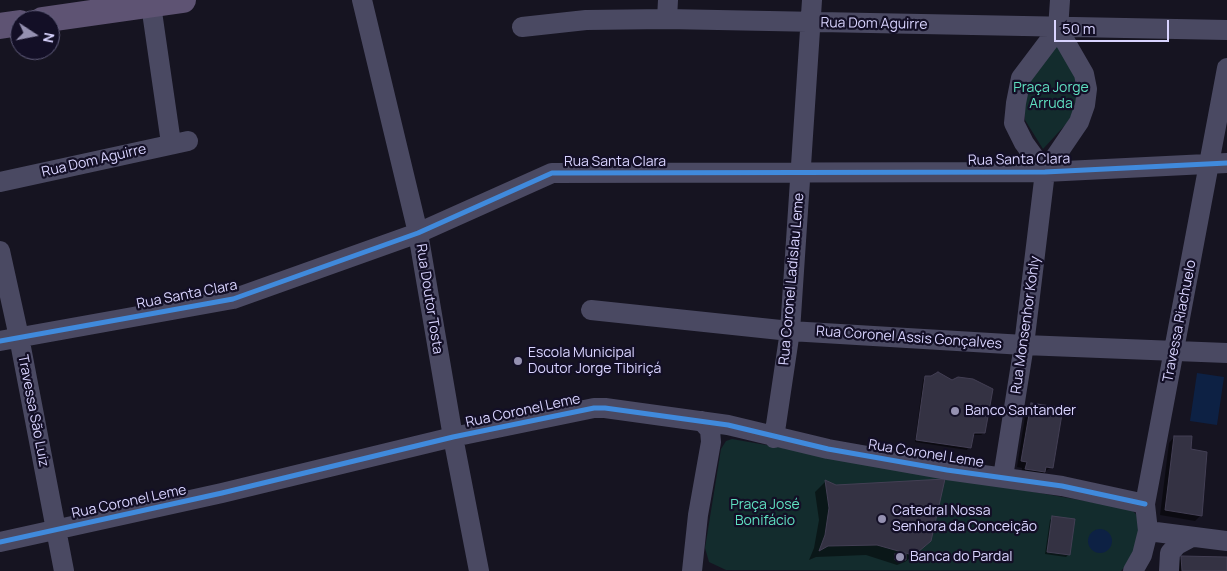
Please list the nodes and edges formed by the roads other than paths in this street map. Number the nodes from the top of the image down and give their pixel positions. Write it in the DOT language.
graph roads {
  1 [pos="183,0"];
  2 [pos="362,0"];
  3 [pos="812,0"];
  4 [pos="1060,0"];
  5 [pos="151,5"];
  6 [pos="667,10"];
  7 [pos="60,18"];
  8 [pos="811,23"];
  9 [pos="522,27"];
  10 [pos="1058,28"];
  11 [pos="1227,30"];
  12 [pos="1227,68"];
  13 [pos="1218,164"];
  14 [pos="801,172"];
  15 [pos="1045,172"];
  16 [pos="0,182"];
  17 [pos="418,233"];
  18 [pos="0,251"];
  19 [pos="591,310"];
  20 [pos="790,331"];
  21 [pos="10,339"];
  22 [pos="1024,345"];
  23 [pos="1175,350"];
  24 [pos="1227,352"];
  25 [pos="702,421"];
  26 [pos="728,425"];
  27 [pos="452,438"];
  28 [pos="774,438"];
  29 [pos="711,442"];
  30 [pos="1003,477"];
  31 [pos="1145,504"];
  32 [pos="56,529"];
  33 [pos="1148,531"];
  34 [pos="1190,538"];
  35 [pos="1227,541"];
  36 [pos="0,542"];
  37 [pos="64,571"];
  38 [pos="479,571"];
  39 [pos="692,571"];
  40 [pos="1133,571"];
  41 [pos="1170,571"];
  1 -- 5 [label="main road"];
  2 -- 17 [label="street, Rua Doutor Tosta"];
  3 -- 8 [label="street, Rua Coronel Ladislau Leme"];
  4 -- 10 [label="street"];
  5 -- 7 [label="main road"];
  5 -- 16 [label="street, Rua Dom Aguirre"];
  6 -- 8 [label="street, Rua Dom Aguirre"];
  6 -- 9 [label="street, Rua Dom Aguirre"];
  8 -- 10 [label="street, Rua Dom Aguirre"];
  8 -- 14 [label="street, Rua Coronel Ladislau Leme"];
  10 -- 11 [label="street, Rua Dom Aguirre"];
  10 -- 15 [label="street, Rua Monsenhor Kohly"];
  10 -- 15 [label="street"];
  12 -- 13 [label="street, Travessa Riachuelo"];
  13 -- 15 [label="street, Rua Santa Clara"];
  13 -- 23 [label="street, Travessa Riachuelo"];
  14 -- 15 [label="street, Rua Santa Clara"];
  14 -- 17 [label="street, Rua Santa Clara"];
  14 -- 20 [label="street, Rua Coronel Ladislau Leme"];
  15 -- 22 [label="street, Rua Monsenhor Kohly"];
  17 -- 21 [label="street, Rua Santa Clara"];
  17 -- 27 [label="street, Rua Doutor Tosta"];
  18 -- 21 [label="street, Travessa São Luiz"];
  19 -- 20 [label="street, Rua Coronel Assis Gonçalves"];
  20 -- 22 [label="street, Rua Coronel Assis Gonçalves"];
  20 -- 28 [label="street, Rua Coronel Ladislau Leme"];
  21 -- 32 [label="street, Travessa São Luiz"];
  22 -- 23 [label="street, Rua Coronel Assis Gonçalves"];
  22 -- 30 [label="street, Rua Monsenhor Kohly"];
  23 -- 24 [label="street, Rua Coronel Assis Gonçalves"];
  23 -- 31 [label="street, Travessa Riachuelo"];
  25 -- 26 [label="street, Rua Coronel Leme"];
  25 -- 27 [label="street, Rua Coronel Leme"];
  25 -- 29 [label="street"];
  26 -- 28 [label="street, Rua Coronel Leme"];
  26 -- 29 [label="street"];
  27 -- 32 [label="street, Rua Coronel Leme"];
  27 -- 38 [label="street, Rua Doutor Tosta"];
  28 -- 30 [label="street, Rua Coronel Leme"];
  29 -- 39 [label="street"];
  30 -- 31 [label="street, Rua Coronel Leme"];
  31 -- 33 [label="street, Travessa Riachuelo"];
  32 -- 36 [label="street, Rua Coronel Leme"];
  32 -- 37 [label="street, Travessa São Luiz"];
  33 -- 34 [label="street"];
  33 -- 40 [label="street, Travessa Riachuelo"];
  34 -- 35 [label="street"];
  34 -- 41 [label="street"];
}
